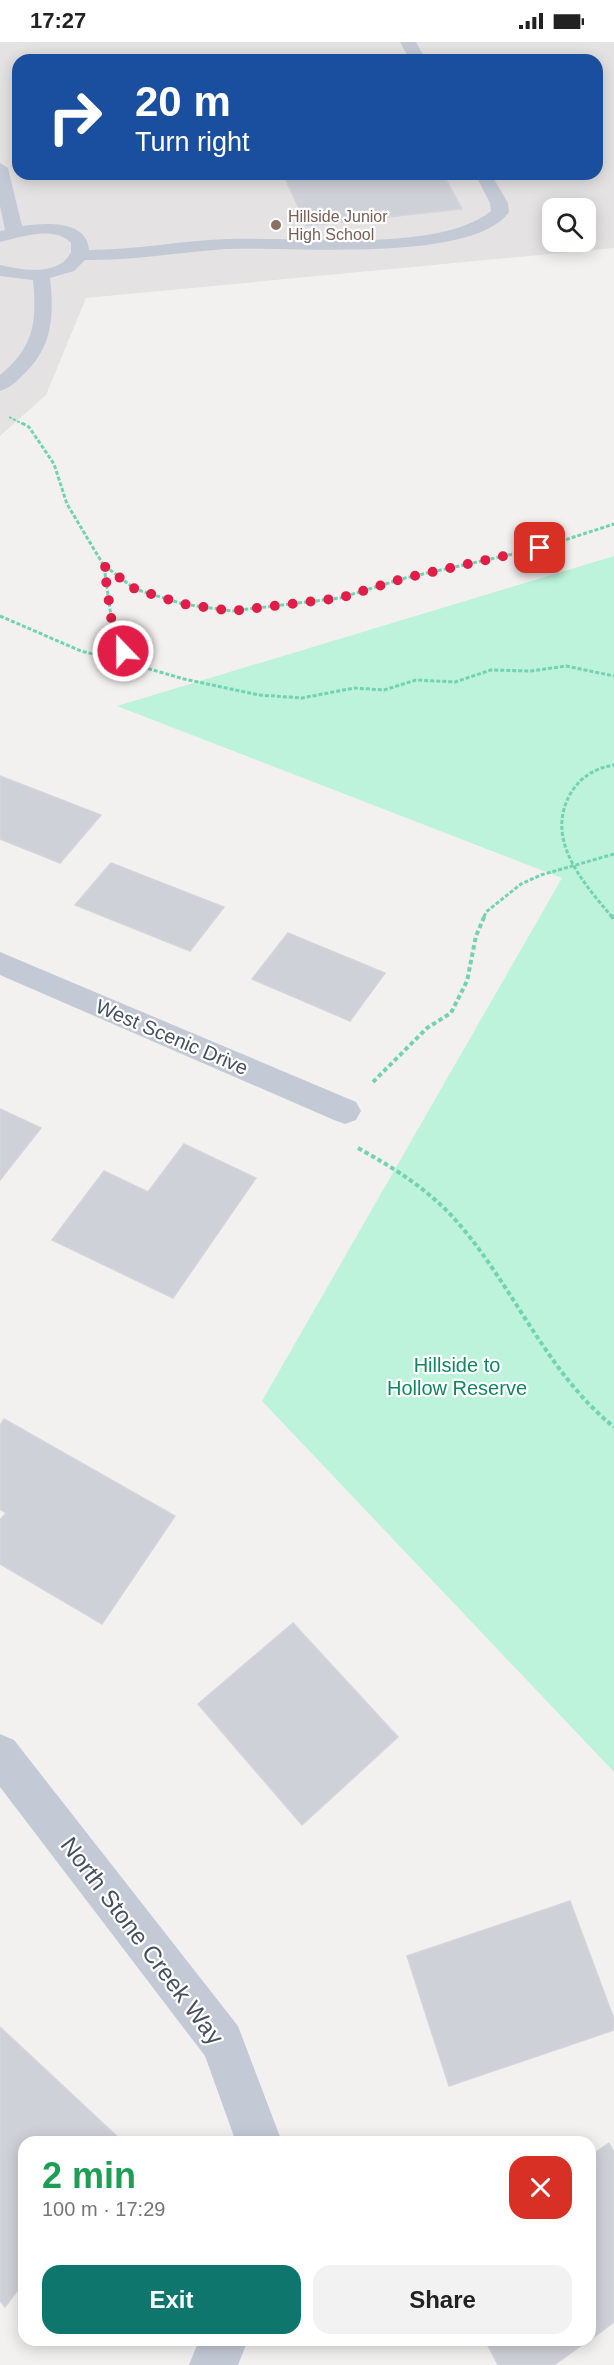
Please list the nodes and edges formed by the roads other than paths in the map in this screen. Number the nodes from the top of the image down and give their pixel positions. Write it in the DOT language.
graph roads {
  1 [pos="0,168"];
  2 [pos="486,180"];
  3 [pos="7,234"];
  4 [pos="80,255"];
  5 [pos="0,270"];
  6 [pos="42,275"];
  7 [pos="0,385"];
  8 [pos="0,963"];
  9 [pos="338,1108"];
  10 [pos="0,1754"];
  11 [pos="257,2136"];
  12 [pos="221,2346"];
  13 [pos="213,2365"];
  1 -- 3 [label="lane"];
  2 -- 4 [label="lane"];
  3 -- 4 [label="lane"];
  4 -- 6 [label="lane"];
  5 -- 6 [label="lane"];
  6 -- 7 [label="lane"];
  8 -- 9 [label="street, West Scenic Drive"];
  10 -- 11 [label="street, North Stone Creek Way"];
  12 -- 13 [label="street"];
}
